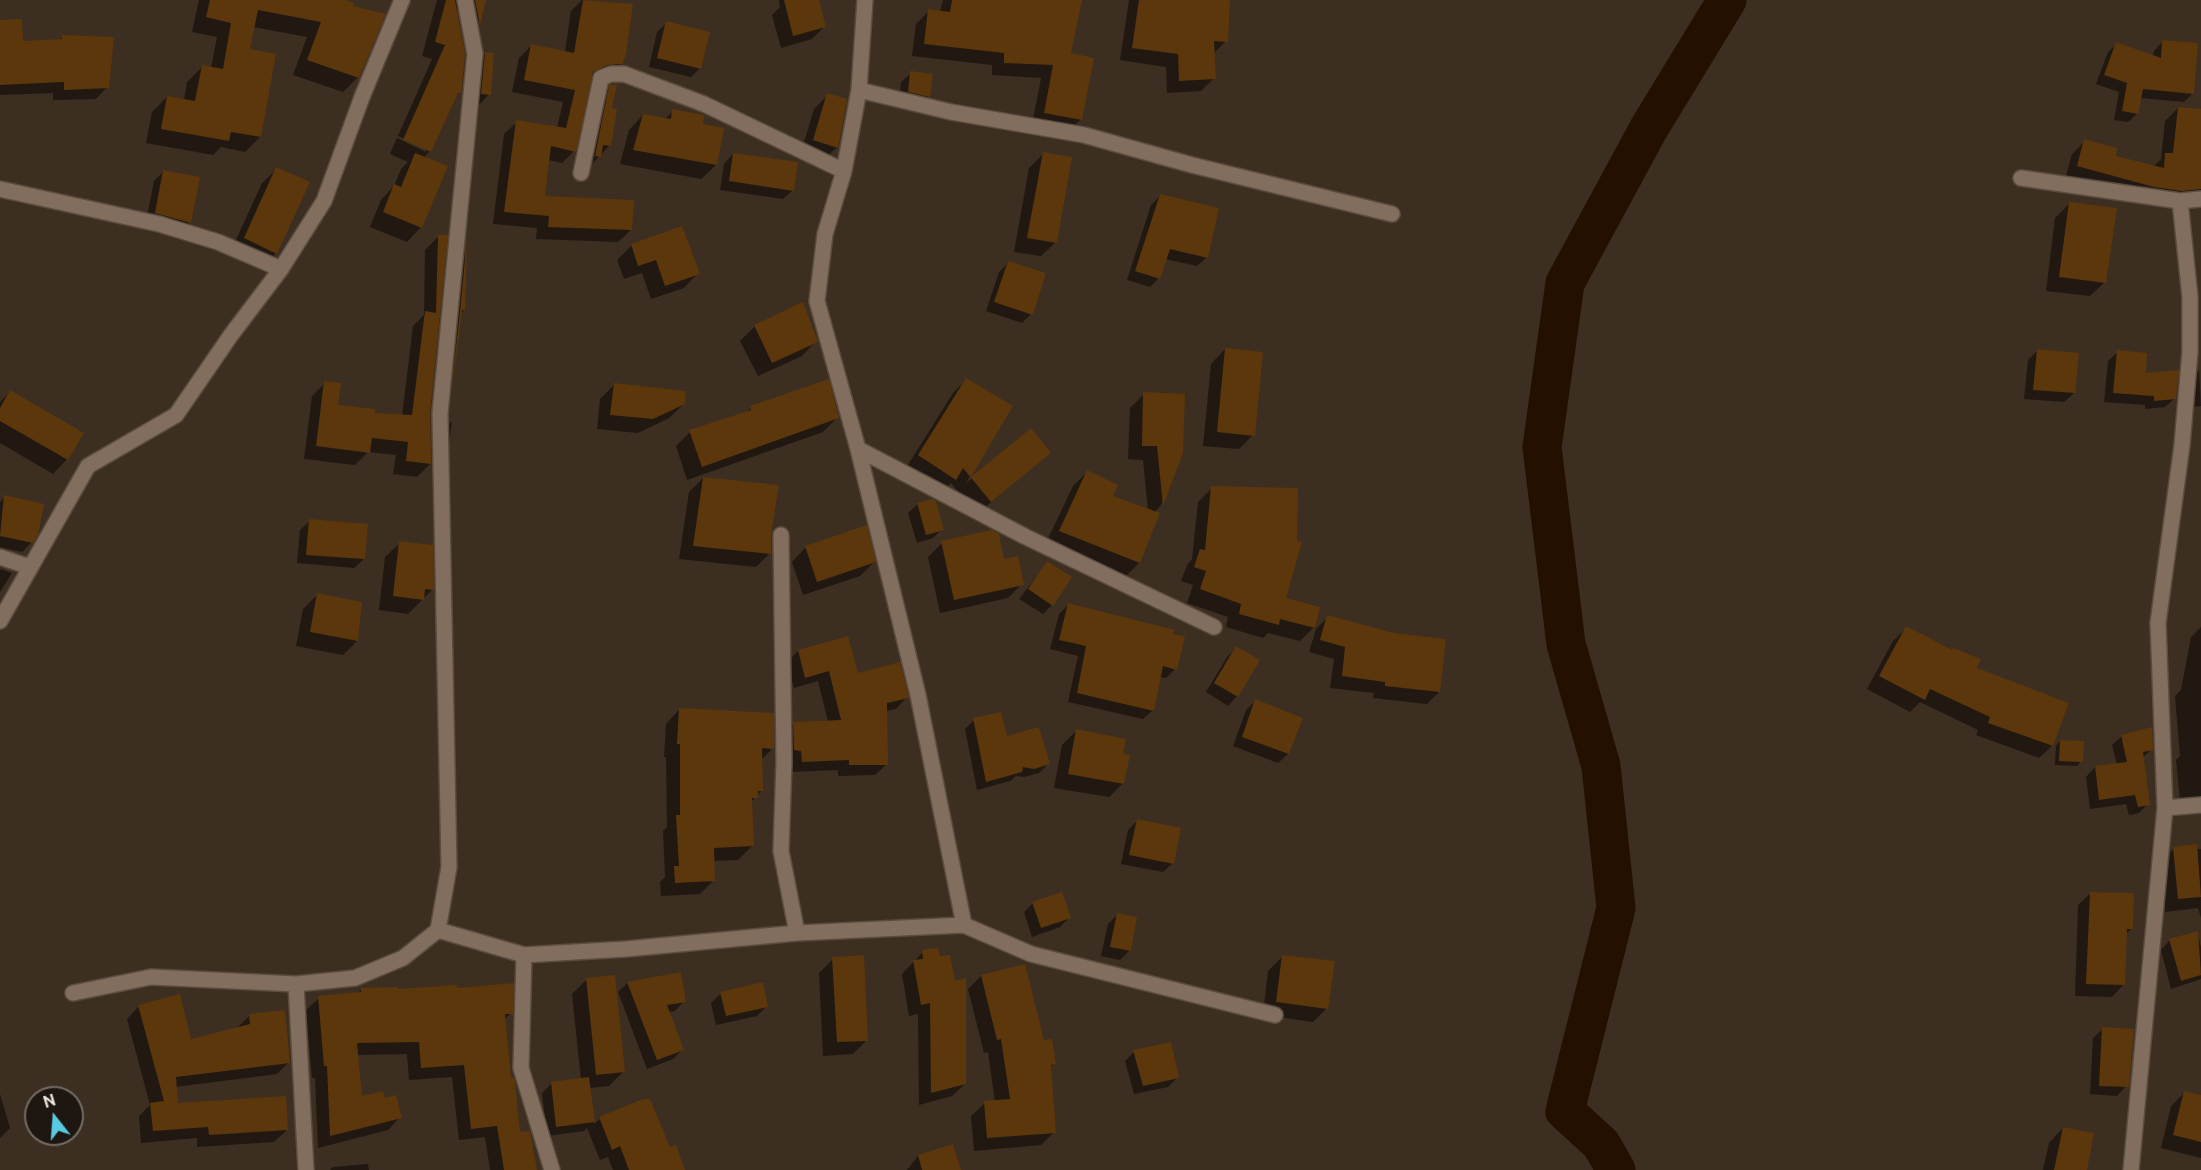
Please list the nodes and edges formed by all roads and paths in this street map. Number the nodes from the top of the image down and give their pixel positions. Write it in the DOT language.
graph roads {
  1 [pos="402,0"];
  2 [pos="465,0"];
  3 [pos="866,0"];
  4 [pos="858,90"];
  5 [pos="844,171"];
  6 [pos="581,173"];
  7 [pos="2021,178"];
  8 [pos="0,189"];
  9 [pos="2201,199"];
  10 [pos="2180,201"];
  11 [pos="1392,214"];
  12 [pos="281,269"];
  13 [pos="858,449"];
  14 [pos="781,535"];
  15 [pos="0,557"];
  16 [pos="30,567"];
  17 [pos="0,621"];
  18 [pos="1214,627"];
  19 [pos="2201,804"];
  20 [pos="2165,808"];
  21 [pos="964,925"];
  22 [pos="438,930"];
  23 [pos="797,933"];
  24 [pos="524,955"];
  25 [pos="296,984"];
  26 [pos="73,993"];
  27 [pos="1275,1015"];
  28 [pos="306,1170"];
  29 [pos="552,1170"];
  30 [pos="2131,1170"];
  1 -- 12 [label="street"];
  2 -- 22 [label="street"];
  3 -- 4 [label="street"];
  4 -- 5 [label="street"];
  4 -- 11 [label="street"];
  5 -- 6 [label="street"];
  5 -- 13 [label="street"];
  7 -- 10 [label="street"];
  8 -- 12 [label="street"];
  9 -- 10 [label="street"];
  10 -- 20 [label="street"];
  12 -- 16 [label="street"];
  13 -- 18 [label="street"];
  13 -- 21 [label="street"];
  14 -- 23 [label="street"];
  15 -- 16 [label="street"];
  16 -- 17 [label="street"];
  19 -- 20 [label="street"];
  20 -- 30 [label="street"];
  21 -- 23 [label="street"];
  21 -- 27 [label="street"];
  22 -- 24 [label="street"];
  22 -- 25 [label="street"];
  23 -- 24 [label="street"];
  24 -- 29 [label="street"];
  25 -- 26 [label="street"];
  25 -- 28 [label="street"];
}
